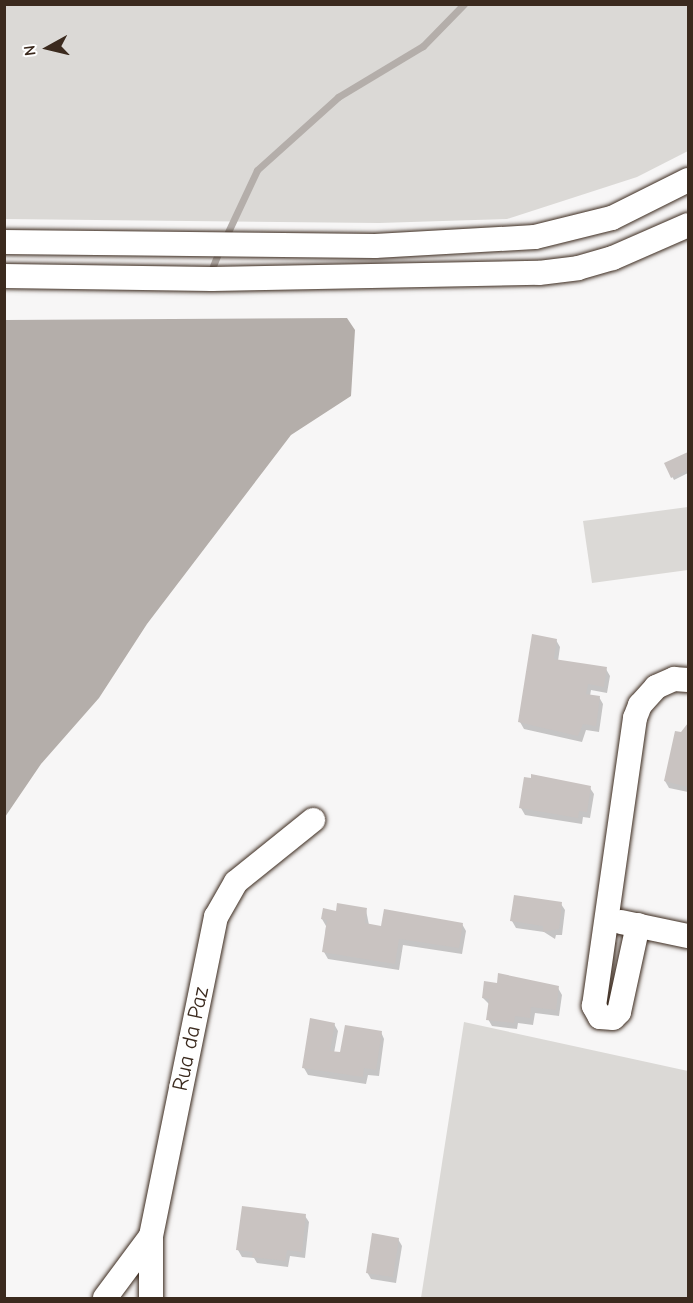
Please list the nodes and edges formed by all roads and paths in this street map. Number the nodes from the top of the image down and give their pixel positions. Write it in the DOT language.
graph roads {
  1 [pos="688,180"];
  2 [pos="688,225"];
  3 [pos="4,242"];
  4 [pos="475,242"];
  5 [pos="4,276"];
  6 [pos="476,276"];
  7 [pos="688,680"];
  8 [pos="314,820"];
  9 [pos="607,920"];
  10 [pos="638,925"];
  11 [pos="688,936"];
  12 [pos="151,1236"];
  13 [pos="105,1299"];
  14 [pos="151,1299"];
  1 -- 4 [label="street"];
  2 -- 6 [label="street"];
  3 -- 4 [label="street"];
  4 -- 6 [label="street"];
  5 -- 6 [label="street"];
  7 -- 9 [label="street"];
  8 -- 12 [label="street, Rua da Paz"];
  9 -- 10 [label="street"];
  9 -- 10 [label="street"];
  10 -- 11 [label="street"];
  12 -- 13 [label="street"];
  12 -- 14 [label="street, Rua da Paz"];
}
